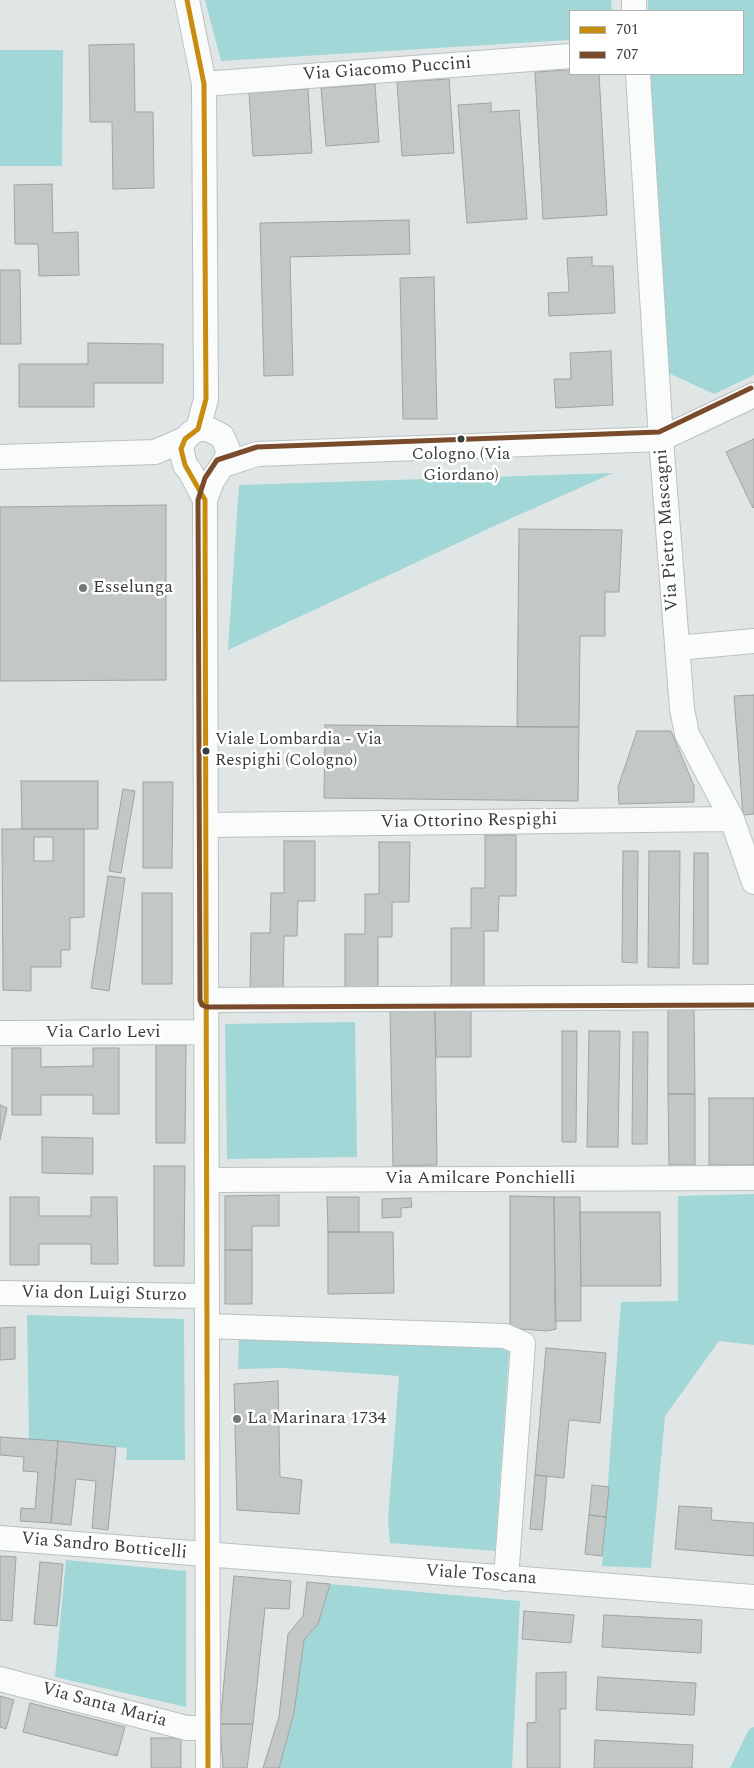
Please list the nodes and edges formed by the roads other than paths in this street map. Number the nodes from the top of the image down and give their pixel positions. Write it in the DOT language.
graph roads {
  1 [pos="187,0"];
  2 [pos="569,56"];
  3 [pos="638,75"];
  4 [pos="204,84"];
  5 [pos="754,395"];
  6 [pos="661,439"];
  7 [pos="211,446"];
  8 [pos="155,452"];
  9 [pos="0,457"];
  10 [pos="188,468"];
  11 [pos="205,500"];
  12 [pos="754,641"];
  13 [pos="677,648"];
  14 [pos="732,819"];
  15 [pos="206,824"];
  16 [pos="754,882"];
  17 [pos="754,996"];
  18 [pos="206,1000"];
  19 [pos="206,1032"];
  20 [pos="0,1033"];
  21 [pos="754,1178"];
  22 [pos="207,1180"];
  23 [pos="0,1293"];
  24 [pos="207,1296"];
  25 [pos="207,1326"];
  26 [pos="0,1538"];
  27 [pos="208,1556"];
  28 [pos="506,1578"];
  29 [pos="754,1597"];
  30 [pos="0,1679"];
  31 [pos="208,1728"];
  32 [pos="208,1768"];
  1 -- 4 [label="street"];
  2 -- 4 [label="street, Via Giacomo Puccini"];
  3 -- 6 [label="street, Via Pietro Mascagni"];
  4 -- 7 [label="street"];
  5 -- 6 [label="street"];
  6 -- 7 [label="street"];
  6 -- 13 [label="street, Via Pietro Mascagni"];
  7 -- 8 [label="street"];
  7 -- 10 [label="street"];
  7 -- 10 [label="street"];
  7 -- 11 [label="street"];
  8 -- 9 [label="street"];
  8 -- 10 [label="street"];
  10 -- 11 [label="street"];
  11 -- 15 [label="street"];
  12 -- 13 [label="street"];
  13 -- 14 [label="street, Via Pietro Mascagni"];
  14 -- 15 [label="street, Via Ottorino Respighi"];
  14 -- 16 [label="street, Via Pietro Mascagni"];
  15 -- 18 [label="street"];
  17 -- 18 [label="street"];
  18 -- 19 [label="street"];
  19 -- 20 [label="street, Via Carlo Levi"];
  19 -- 22 [label="street"];
  21 -- 22 [label="street, Via Amilcare Ponchielli"];
  22 -- 24 [label="street"];
  23 -- 24 [label="street, Via don Luigi Sturzo"];
  24 -- 25 [label="street"];
  25 -- 27 [label="street"];
  25 -- 28 [label="street"];
  26 -- 27 [label="street, Via Sandro Botticelli"];
  27 -- 28 [label="street, Viale Toscana"];
  27 -- 31 [label="street"];
  28 -- 29 [label="street, Viale Toscana"];
  30 -- 31 [label="street, Via Santa Maria"];
  31 -- 32 [label="street"];
}
